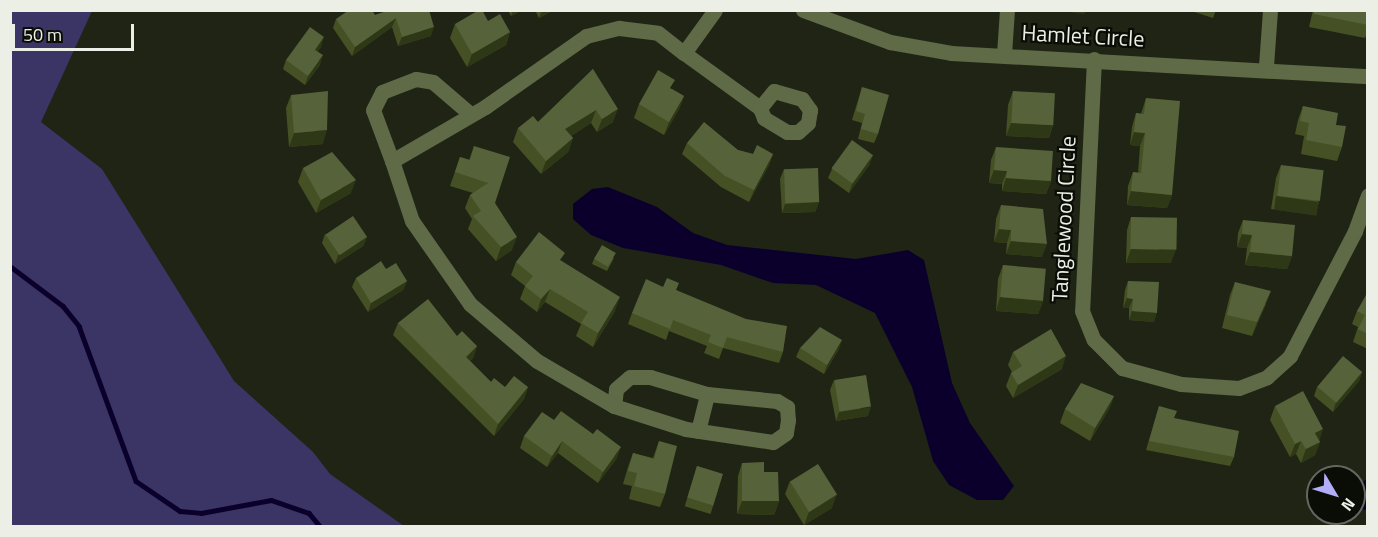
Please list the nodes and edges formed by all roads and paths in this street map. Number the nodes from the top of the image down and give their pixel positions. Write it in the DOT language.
graph roads {
  1 [pos="715,10"];
  2 [pos="803,10"];
  3 [pos="1007,10"];
  4 [pos="1270,10"];
  5 [pos="684,53"];
  6 [pos="1004,54"];
  7 [pos="1094,59"];
  8 [pos="1266,66"];
  9 [pos="1368,76"];
  10 [pos="760,108"];
  11 [pos="469,113"];
  12 [pos="392,161"];
  13 [pos="1368,195"];
  14 [pos="707,394"];
  15 [pos="614,406"];
  16 [pos="698,431"];
  1 -- 5 [label="street"];
  2 -- 6 [label="street, Hamlet Circle"];
  3 -- 6 [label="street"];
  4 -- 8 [label="street"];
  5 -- 10 [label="street"];
  5 -- 11 [label="street"];
  6 -- 7 [label="street, Hamlet Circle"];
  7 -- 8 [label="street, Hamlet Circle"];
  7 -- 13 [label="street, Tanglewood Circle"];
  8 -- 9 [label="street, Hamlet Circle"];
  11 -- 12 [label="street"];
  11 -- 12 [label="street"];
  12 -- 15 [label="street"];
  14 -- 15 [label="street"];
  14 -- 16 [label="street"];
  14 -- 16 [label="street"];
  15 -- 16 [label="street"];
}
